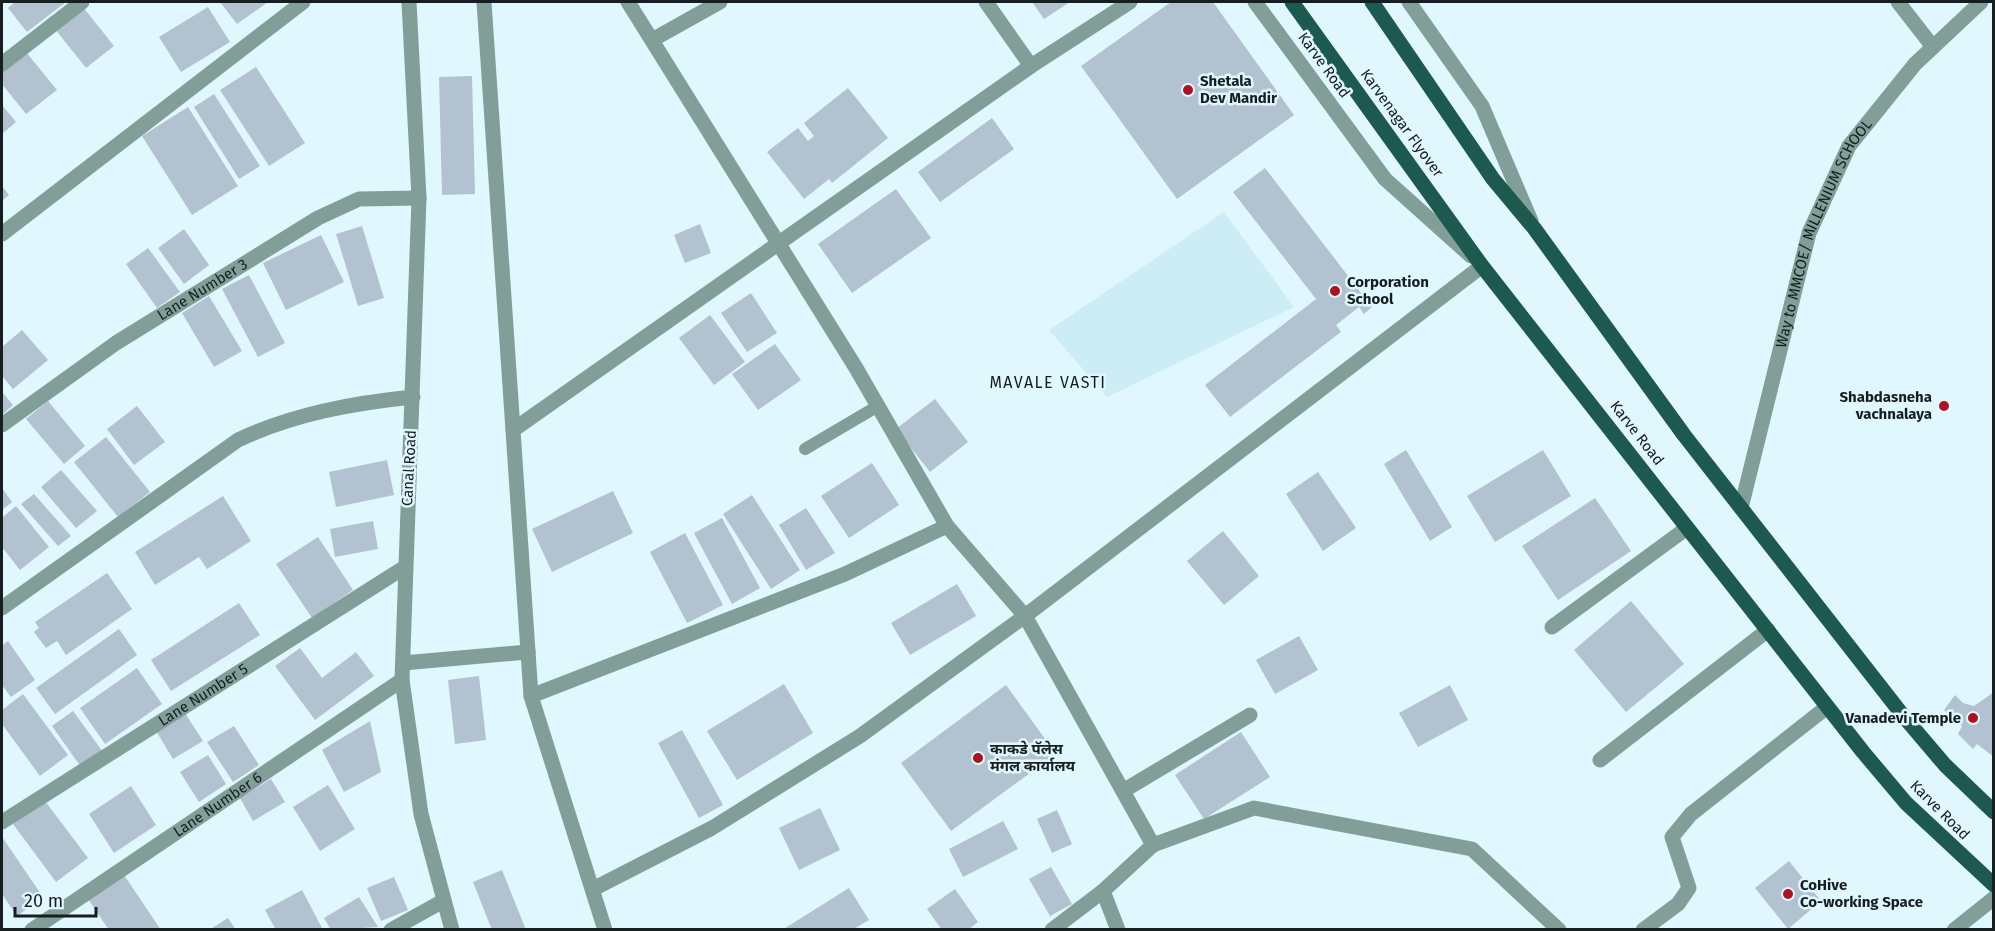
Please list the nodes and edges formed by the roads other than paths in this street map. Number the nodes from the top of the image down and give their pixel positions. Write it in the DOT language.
graph roads {
  1 [pos="82,2"];
  2 [pos="303,2"];
  3 [pos="409,2"];
  4 [pos="484,2"];
  5 [pos="628,2"];
  6 [pos="720,2"];
  7 [pos="986,2"];
  8 [pos="1131,2"];
  9 [pos="1255,2"];
  10 [pos="1292,2"];
  11 [pos="1372,2"];
  12 [pos="1409,2"];
  13 [pos="1898,2"];
  14 [pos="1981,2"];
  15 [pos="652,40"];
  16 [pos="1933,47"];
  17 [pos="2,64"];
  18 [pos="1031,66"];
  19 [pos="419,198"];
  20 [pos="1534,228"];
  21 [pos="2,234"];
  22 [pos="778,243"];
  23 [pos="1482,266"];
  24 [pos="413,397"];
  25 [pos="878,406"];
  26 [pos="2,425"];
  27 [pos="513,430"];
  28 [pos="805,449"];
  29 [pos="1741,508"];
  30 [pos="947,526"];
  31 [pos="1688,528"];
  32 [pos="405,567"];
  33 [pos="2,608"];
  34 [pos="1025,616"];
  35 [pos="1552,627"];
  36 [pos="1768,630"];
  37 [pos="528,652"];
  38 [pos="403,663"];
  39 [pos="402,680"];
  40 [pos="531,696"];
  41 [pos="1827,706"];
  42 [pos="1250,715"];
  43 [pos="1600,760"];
  44 [pos="1124,792"];
  45 [pos="1994,812"];
  46 [pos="2,822"];
  47 [pos="1153,845"];
  48 [pos="1994,885"];
  49 [pos="592,890"];
  50 [pos="1103,891"];
  51 [pos="1994,898"];
  52 [pos="444,901"];
  53 [pos="604,929"];
  54 [pos="33,930"];
  55 [pos="391,930"];
  56 [pos="452,930"];
  57 [pos="1052,930"];
  58 [pos="1118,930"];
  59 [pos="1559,930"];
  60 [pos="1643,930"];
  61 [pos="1954,930"];
  1 -- 17 [label="street"];
  2 -- 21 [label="street"];
  3 -- 19 [label="street, Canal Road"];
  4 -- 27 [label="street"];
  5 -- 15 [label="street"];
  6 -- 15 [label="street"];
  7 -- 18 [label="street"];
  8 -- 18 [label="street"];
  9 -- 23 [label="street, Karve Road"];
  10 -- 23 [label="main road, Karvenagar Flyover"];
  11 -- 20 [label="main road"];
  12 -- 20 [label="street"];
  13 -- 16 [label="street"];
  14 -- 16 [label="street, Way to MMCOE/ MILLENIUM SCHOOL"];
  15 -- 22 [label="street"];
  16 -- 29 [label="street, Way to MMCOE/ MILLENIUM SCHOOL"];
  18 -- 22 [label="street"];
  19 -- 24 [label="street, Canal Road"];
  19 -- 26 [label="street, Lane Number 3"];
  20 -- 29 [label="main road"];
  22 -- 25 [label="street"];
  22 -- 27 [label="street"];
  23 -- 31 [label="main road, Karve Road"];
  23 -- 34 [label="street"];
  24 -- 32 [label="street, Canal Road"];
  24 -- 33 [label="street"];
  25 -- 28 [label="lane"];
  25 -- 30 [label="street"];
  27 -- 37 [label="street"];
  29 -- 45 [label="main road"];
  30 -- 34 [label="street"];
  30 -- 40 [label="street"];
  31 -- 35 [label="street"];
  31 -- 36 [label="main road, Karve Road"];
  32 -- 38 [label="street, Canal Road"];
  32 -- 46 [label="street, Lane Number 5"];
  34 -- 44 [label="street"];
  34 -- 49 [label="street"];
  36 -- 41 [label="main road, Karve Road"];
  36 -- 43 [label="street"];
  37 -- 38 [label="street"];
  37 -- 40 [label="street"];
  38 -- 39 [label="street, Canal Road"];
  39 -- 52 [label="street, Canal Road"];
  39 -- 54 [label="street, Lane Number 6"];
  40 -- 49 [label="street"];
  41 -- 48 [label="main road, Karve Road"];
  41 -- 60 [label="street"];
  42 -- 44 [label="street"];
  44 -- 47 [label="street"];
  47 -- 50 [label="street"];
  47 -- 59 [label="street"];
  49 -- 53 [label="street"];
  50 -- 57 [label="street"];
  50 -- 58 [label="street"];
  51 -- 61 [label="street"];
  52 -- 55 [label="street"];
  52 -- 56 [label="street, Canal Road"];
}
